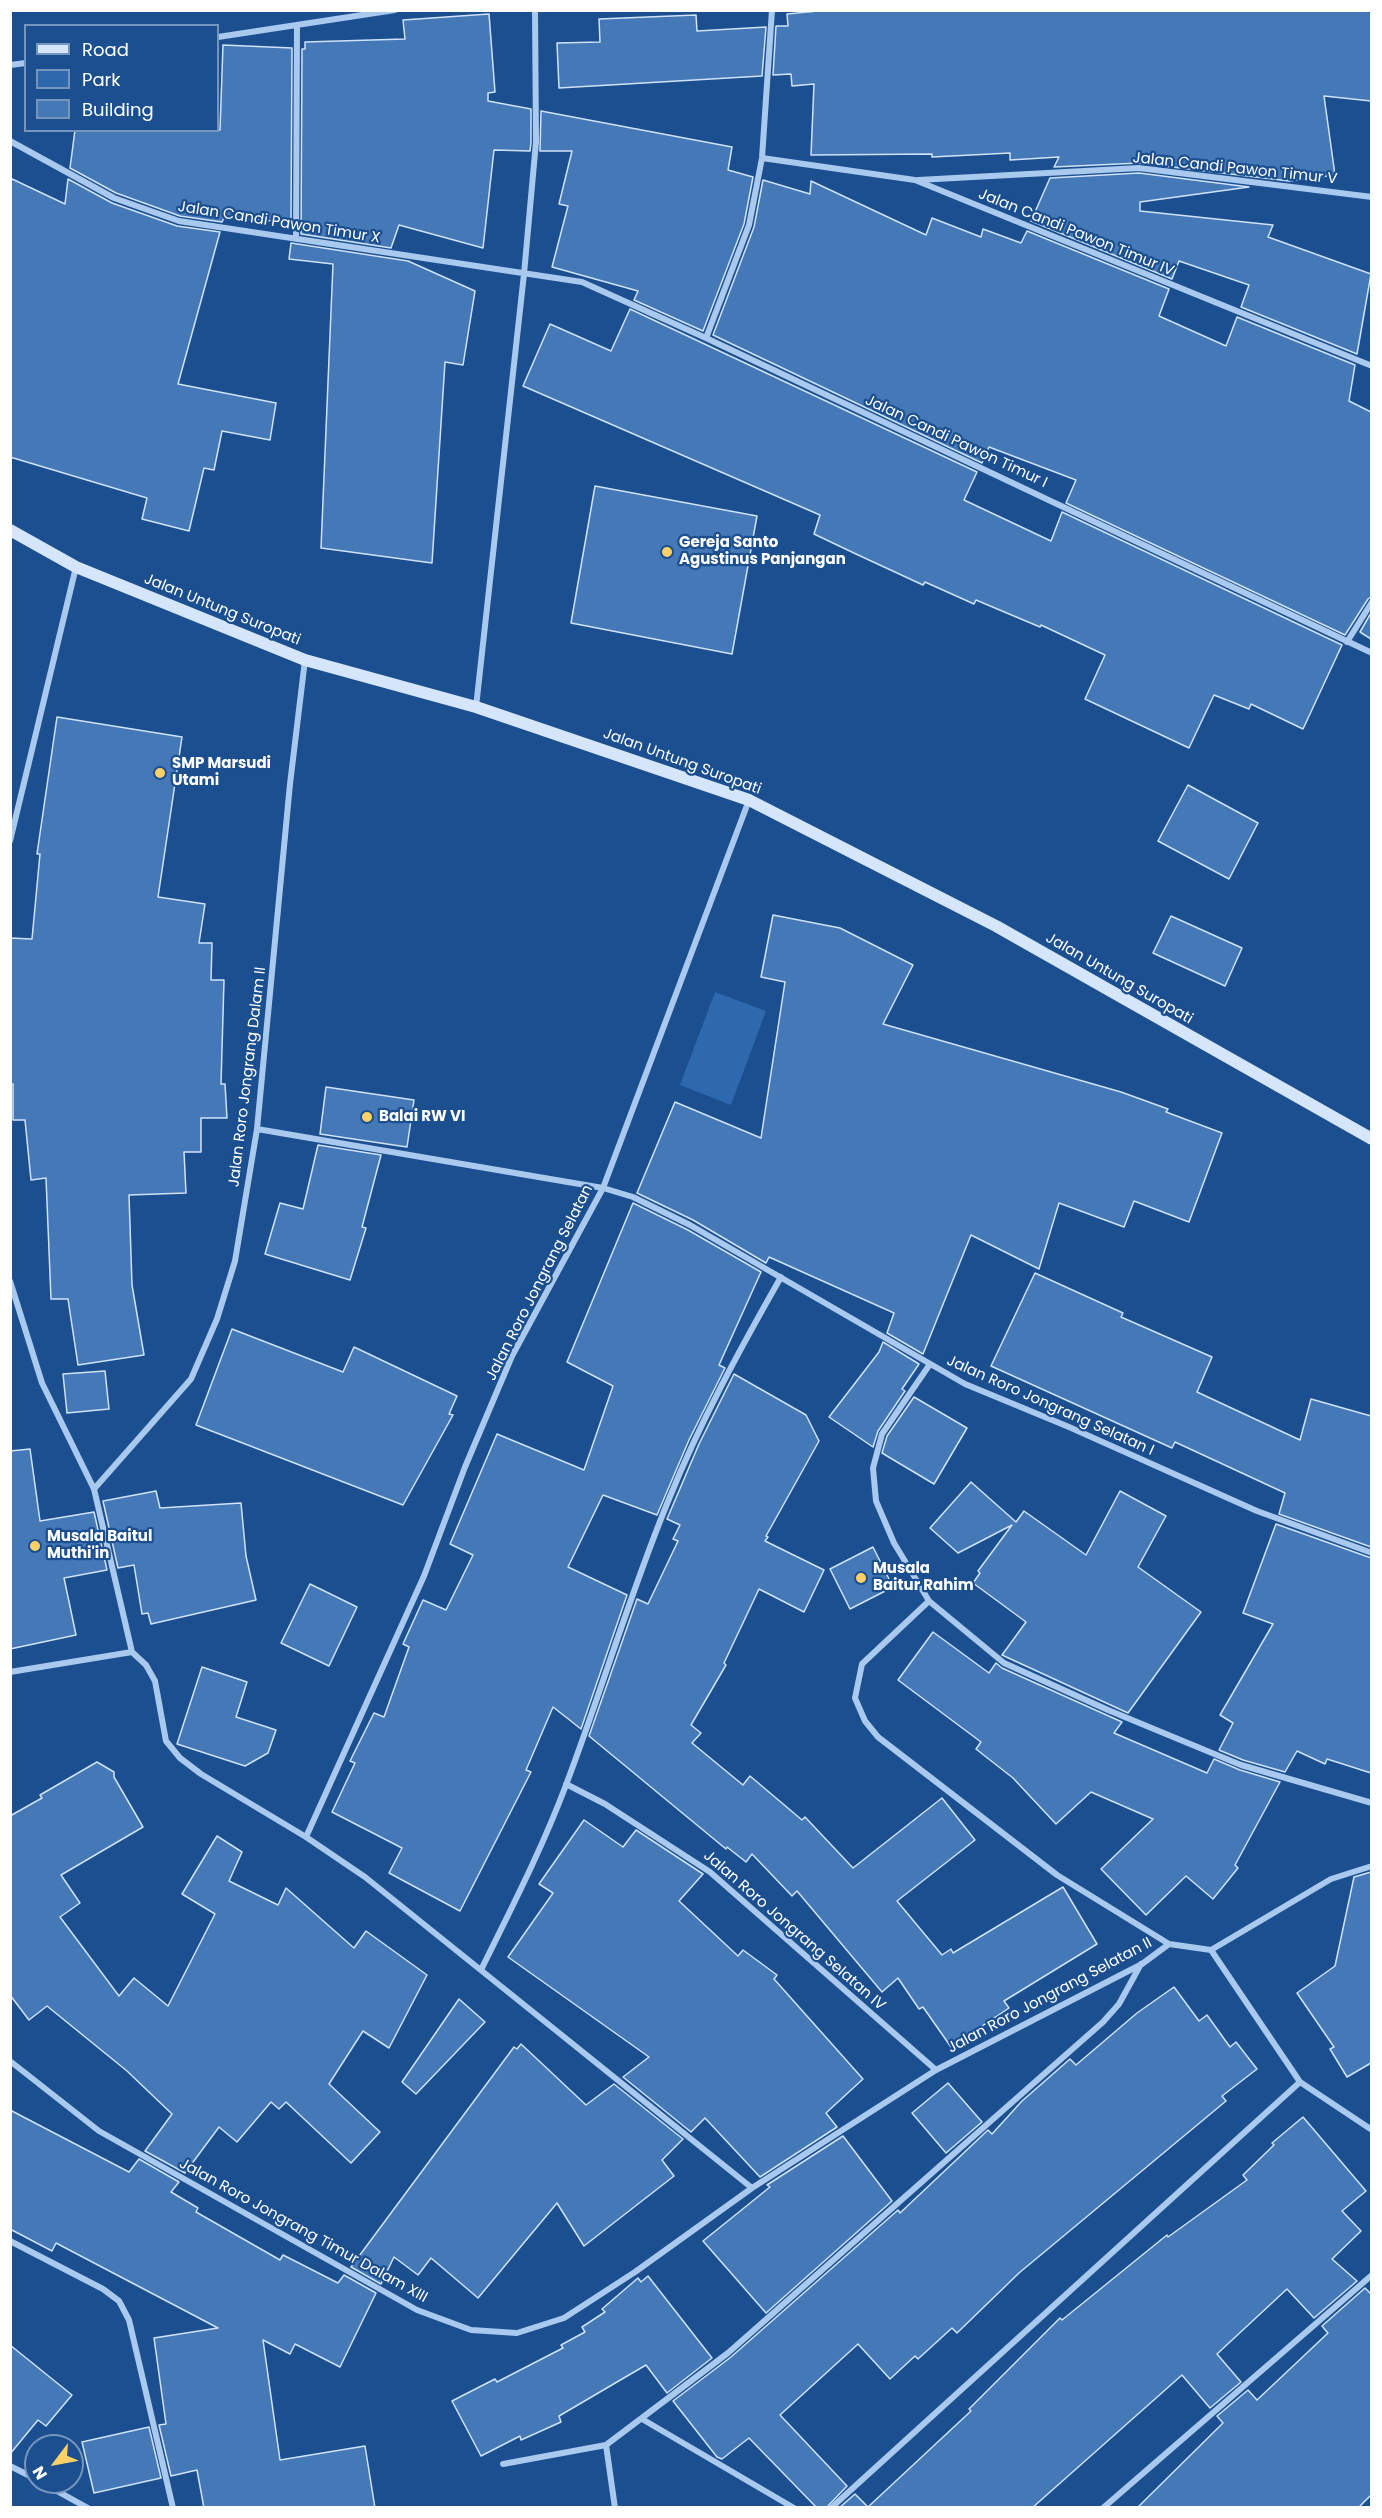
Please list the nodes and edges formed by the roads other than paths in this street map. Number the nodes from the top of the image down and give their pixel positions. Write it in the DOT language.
graph roads {
  1 [pos="395,10"];
  2 [pos="535,10"];
  3 [pos="772,10"];
  4 [pos="297,26"];
  5 [pos="219,37"];
  6 [pos="10,141"];
  7 [pos="762,158"];
  8 [pos="915,180"];
  9 [pos="1371,196"];
  10 [pos="296,239"];
  11 [pos="524,274"];
  12 [pos="706,338"];
  13 [pos="1371,366"];
  14 [pos="10,531"];
  15 [pos="76,567"];
  16 [pos="1371,602"];
  17 [pos="1347,642"];
  18 [pos="1371,653"];
  19 [pos="305,660"];
  20 [pos="476,707"];
  21 [pos="749,800"];
  22 [pos="10,841"];
  23 [pos="257,1129"];
  24 [pos="1371,1139"];
  25 [pos="603,1188"];
  26 [pos="781,1277"];
  27 [pos="10,1281"];
  28 [pos="930,1364"];
  29 [pos="94,1489"];
  30 [pos="1371,1553"];
  31 [pos="929,1601"];
  32 [pos="132,1652"];
  33 [pos="10,1672"];
  34 [pos="566,1784"];
  35 [pos="1371,1803"];
  36 [pos="306,1837"];
  37 [pos="1371,1866"];
  38 [pos="1169,1944"];
  39 [pos="1211,1950"];
  40 [pos="1142,1964"];
  41 [pos="481,1970"];
  42 [pos="10,2061"];
  43 [pos="936,2070"];
  44 [pos="1300,2082"];
  45 [pos="1371,2130"];
  46 [pos="752,2188"];
  47 [pos="10,2241"];
  48 [pos="1371,2275"];
  49 [pos="642,2418"];
  50 [pos="606,2445"];
  51 [pos="503,2464"];
  52 [pos="10,2466"];
  53 [pos="24,2473"];
  54 [pos="63,2494"];
  55 [pos="88,2508"];
  56 [pos="173,2508"];
  57 [pos="615,2508"];
  58 [pos="794,2508"];
  59 [pos="831,2508"];
  60 [pos="1103,2508"];
  1 -- 4 [label="street"];
  2 -- 11 [label="street"];
  3 -- 7 [label="street"];
  4 -- 5 [label="street"];
  4 -- 10 [label="street"];
  6 -- 10 [label="street, Jalan Candi Pawon Timur X"];
  7 -- 8 [label="street, Jalan Candi Pawon Timur IV"];
  7 -- 12 [label="street"];
  8 -- 9 [label="street, Jalan Candi Pawon Timur V"];
  8 -- 13 [label="street, Jalan Candi Pawon Timur IV"];
  10 -- 11 [label="street, Jalan Candi Pawon Timur X"];
  11 -- 12 [label="street, Jalan Candi Pawon Timur I"];
  11 -- 20 [label="street"];
  12 -- 17 [label="street, Jalan Candi Pawon Timur I"];
  14 -- 15 [label="main road, Jalan Untung Suropati"];
  15 -- 19 [label="main road, Jalan Untung Suropati"];
  15 -- 22 [label="street"];
  16 -- 17 [label="street"];
  17 -- 18 [label="street, Jalan Candi Pawon Timur I"];
  19 -- 20 [label="main road, Jalan Untung Suropati"];
  19 -- 23 [label="street, Jalan Roro Jongrang Dalam II"];
  20 -- 21 [label="main road, Jalan Untung Suropati"];
  21 -- 24 [label="main road, Jalan Untung Suropati"];
  21 -- 25 [label="street, Jalan Roro Jongrang Selatan"];
  23 -- 25 [label="street, Jalan Roro Jongrang Selatan I"];
  23 -- 29 [label="street, Jalan Roro Jongrang Dalam II"];
  25 -- 26 [label="street, Jalan Roro Jongrang Selatan I"];
  25 -- 36 [label="street, Jalan Roro Jongrang Selatan"];
  26 -- 28 [label="street, Jalan Roro Jongrang Selatan I"];
  26 -- 34 [label="street"];
  27 -- 29 [label="street"];
  28 -- 30 [label="street, Jalan Roro Jongrang Selatan I"];
  28 -- 31 [label="street"];
  29 -- 32 [label="street"];
  31 -- 35 [label="street"];
  31 -- 38 [label="street"];
  32 -- 33 [label="street"];
  32 -- 36 [label="street"];
  34 -- 41 [label="street"];
  34 -- 43 [label="street, Jalan Roro Jongrang Selatan IV"];
  36 -- 41 [label="street"];
  37 -- 39 [label="street"];
  38 -- 39 [label="street, Jalan Roro Jongrang Selatan II"];
  38 -- 40 [label="street, Jalan Roro Jongrang Selatan II"];
  39 -- 44 [label="street"];
  40 -- 43 [label="street, Jalan Roro Jongrang Selatan II"];
  40 -- 49 [label="street"];
  41 -- 46 [label="street"];
  42 -- 46 [label="street, Jalan Roro Jongrang Timur Dalam XIII"];
  43 -- 46 [label="street, Jalan Roro Jongrang Selatan II"];
  44 -- 45 [label="street"];
  44 -- 59 [label="street"];
  47 -- 56 [label="street"];
  48 -- 60 [label="street"];
  49 -- 50 [label="street"];
  49 -- 58 [label="street"];
  50 -- 51 [label="street"];
  50 -- 57 [label="street"];
  52 -- 53 [label="street"];
  54 -- 55 [label="street"];
}
